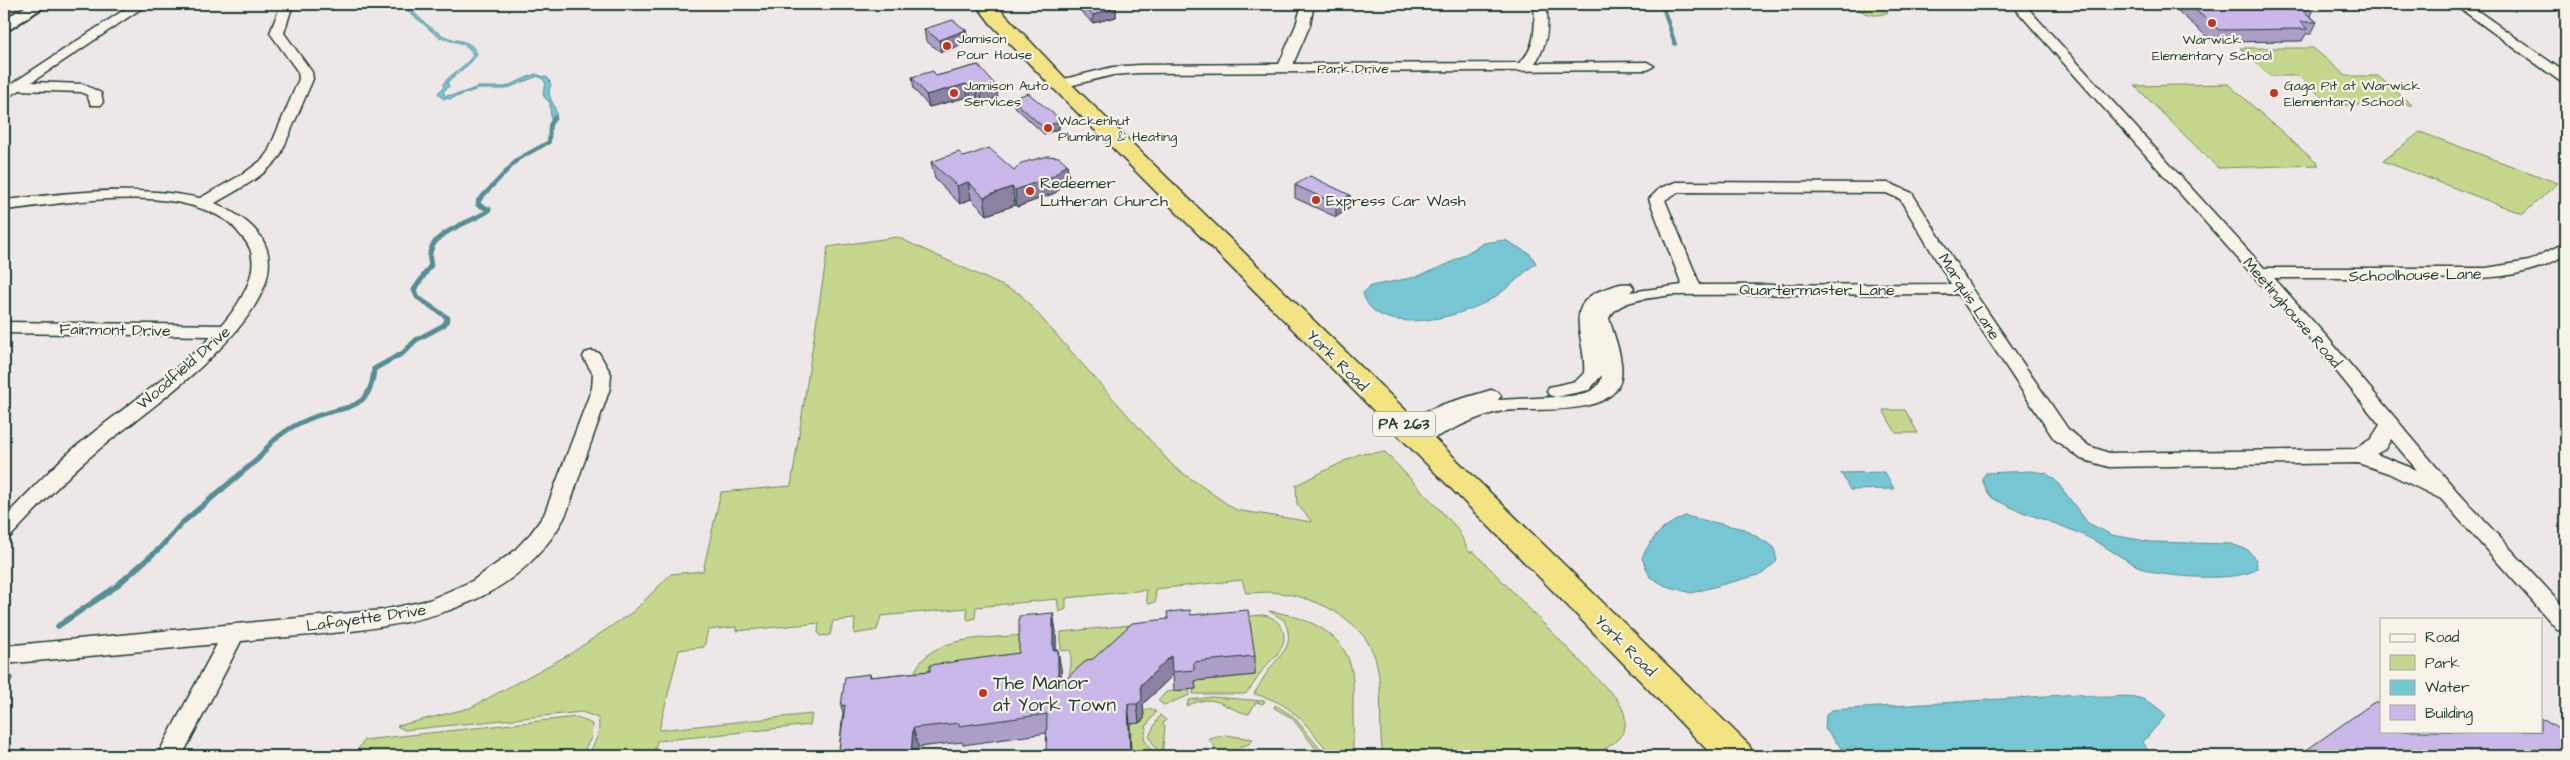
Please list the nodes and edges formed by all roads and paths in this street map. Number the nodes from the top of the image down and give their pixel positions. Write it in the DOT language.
graph roads {
  1 [pos="40,4"];
  2 [pos="142,4"];
  3 [pos="287,4"];
  4 [pos="986,4"];
  5 [pos="1308,4"];
  6 [pos="1540,4"];
  7 [pos="2016,4"];
  8 [pos="2460,4"];
  9 [pos="4,26"];
  10 [pos="1522,66"];
  11 [pos="1647,66"];
  12 [pos="1284,68"];
  13 [pos="2566,79"];
  14 [pos="1061,84"];
  15 [pos="18,86"];
  16 [pos="4,95"];
  17 [pos="96,102"];
  18 [pos="202,204"];
  19 [pos="4,206"];
  20 [pos="2566,247"];
  21 [pos="2258,273"];
  22 [pos="1964,289"];
  23 [pos="1693,290"];
  24 [pos="4,327"];
  25 [pos="226,331"];
  26 [pos="592,356"];
  27 [pos="2389,426"];
  28 [pos="1412,432"];
  29 [pos="2359,456"];
  30 [pos="2448,494"];
  31 [pos="4,531"];
  32 [pos="2566,624"];
  33 [pos="234,633"];
  34 [pos="4,654"];
  35 [pos="168,756"];
  36 [pos="1736,756"];
  1 -- 9 [label="street"];
  2 -- 15 [label="street"];
  3 -- 18 [label="street"];
  4 -- 14 [label="highway, York Road / PA 263"];
  5 -- 12 [label="street"];
  6 -- 10 [label="street"];
  7 -- 21 [label="street, Meetinghouse Road"];
  8 -- 13 [label="street"];
  10 -- 11 [label="street, Park Drive"];
  10 -- 12 [label="street, Park Drive"];
  12 -- 14 [label="street, Park Drive"];
  14 -- 28 [label="highway, York Road / PA 263"];
  15 -- 16 [label="street"];
  15 -- 17 [label="street"];
  18 -- 19 [label="street, Woodfield Drive"];
  18 -- 25 [label="street, Woodfield Drive"];
  20 -- 21 [label="street, Schoolhouse Lane"];
  21 -- 27 [label="street, Meetinghouse Road"];
  22 -- 23 [label="street, Quartermaster Lane"];
  22 -- 23 [label="street, Marquis Lane"];
  22 -- 29 [label="street, Marquis Lane"];
  23 -- 28 [label="street, Quartermaster Lane"];
  24 -- 25 [label="street, Fairmont Drive"];
  25 -- 31 [label="street, Woodfield Drive"];
  26 -- 33 [label="street, Lafayette Drive"];
  27 -- 29 [label="street"];
  27 -- 30 [label="street, Meetinghouse Road"];
  28 -- 36 [label="highway, York Road / PA 263"];
  29 -- 30 [label="street, Marquis Lane"];
  30 -- 32 [label="street, Meetinghouse Road"];
  33 -- 34 [label="street, Lafayette Drive"];
  33 -- 35 [label="street"];
}
